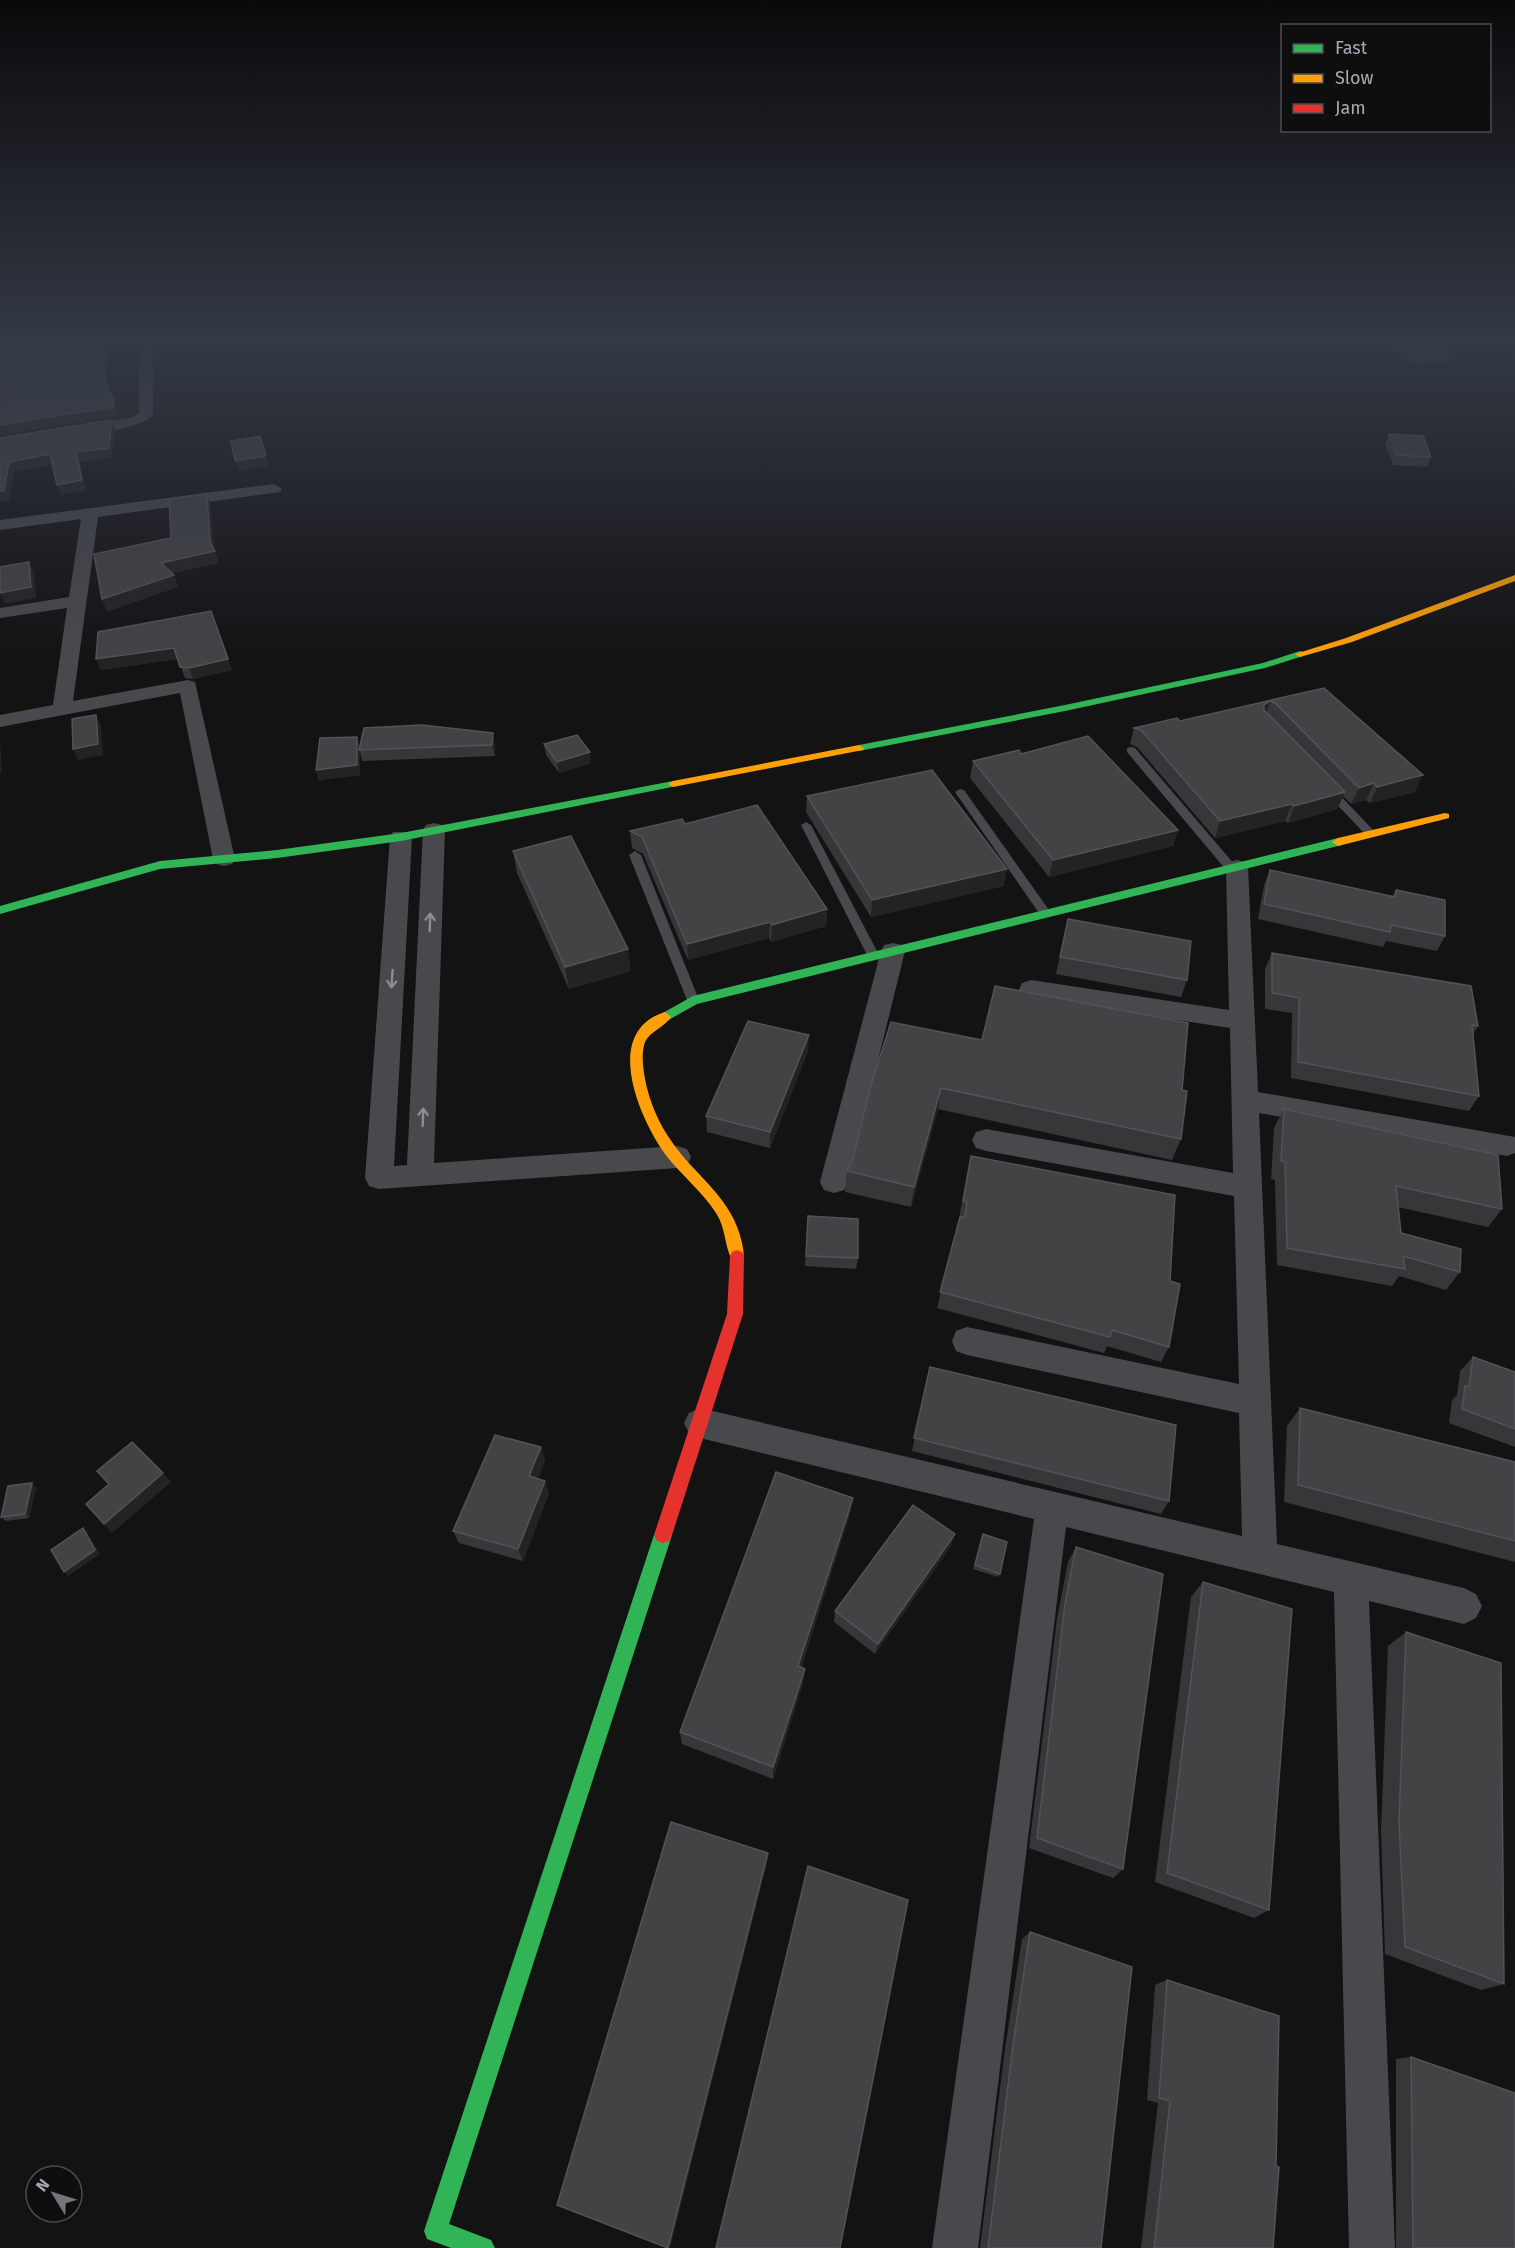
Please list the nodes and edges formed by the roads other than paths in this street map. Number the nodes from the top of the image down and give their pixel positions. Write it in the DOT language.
graph roads {
  1 [pos="274,489"];
  2 [pos="90,513"];
  3 [pos="0,525"];
  4 [pos="1515,578"];
  5 [pos="77,601"];
  6 [pos="0,613"];
  7 [pos="62,709"];
  8 [pos="0,720"];
  9 [pos="1131,750"];
  10 [pos="1322,783"];
  11 [pos="960,792"];
  12 [pos="1445,816"];
  13 [pos="806,825"];
  14 [pos="434,830"];
  15 [pos="1371,834"];
  16 [pos="401,837"];
  17 [pos="634,855"];
  18 [pos="224,859"];
  19 [pos="1234,868"];
  20 [pos="0,910"];
  21 [pos="1045,913"];
  22 [pos="883,953"];
  23 [pos="1031,989"];
  24 [pos="693,1000"];
  25 [pos="1242,1021"];
  26 [pos="1245,1100"];
  27 [pos="986,1140"];
  28 [pos="1508,1145"];
  29 [pos="677,1157"];
  30 [pos="420,1175"];
  31 [pos="834,1182"];
  32 [pos="1248,1187"];
  33 [pos="967,1341"];
  34 [pos="1255,1402"];
  35 [pos="700,1423"];
  36 [pos="1052,1507"];
  37 [pos="1260,1557"];
  38 [pos="1351,1578"];
  39 [pos="1464,1606"];
  40 [pos="432,2239"];
  41 [pos="483,2248"];
  42 [pos="955,2248"];
  43 [pos="1372,2248"];
  1 -- 2 [label="street"];
  2 -- 3 [label="street"];
  2 -- 5 [label="street"];
  4 -- 14 [label="street"];
  5 -- 6 [label="street"];
  5 -- 7 [label="street"];
  7 -- 8 [label="street"];
  7 -- 18 [label="street"];
  9 -- 19 [label="lane"];
  10 -- 15 [label="lane"];
  11 -- 21 [label="lane"];
  12 -- 15 [label="street"];
  13 -- 22 [label="lane"];
  14 -- 16 [label="street"];
  30 -- 14 [label="street, one-way"];
  15 -- 19 [label="street"];
  16 -- 18 [label="street"];
  16 -- 30 [label="street, one-way"];
  17 -- 24 [label="lane"];
  18 -- 20 [label="street"];
  19 -- 21 [label="street"];
  19 -- 25 [label="street"];
  21 -- 22 [label="street"];
  22 -- 24 [label="street"];
  22 -- 31 [label="street"];
  23 -- 25 [label="street"];
  24 -- 29 [label="street"];
  25 -- 26 [label="street"];
  26 -- 28 [label="street"];
  26 -- 32 [label="street"];
  27 -- 32 [label="street"];
  29 -- 30 [label="street"];
  29 -- 35 [label="street"];
  32 -- 34 [label="street"];
  33 -- 34 [label="street"];
  34 -- 37 [label="street"];
  35 -- 36 [label="street"];
  35 -- 40 [label="street"];
  36 -- 37 [label="street"];
  36 -- 42 [label="street"];
  37 -- 38 [label="street"];
  38 -- 39 [label="street"];
  38 -- 43 [label="street"];
  40 -- 41 [label="street"];
}
